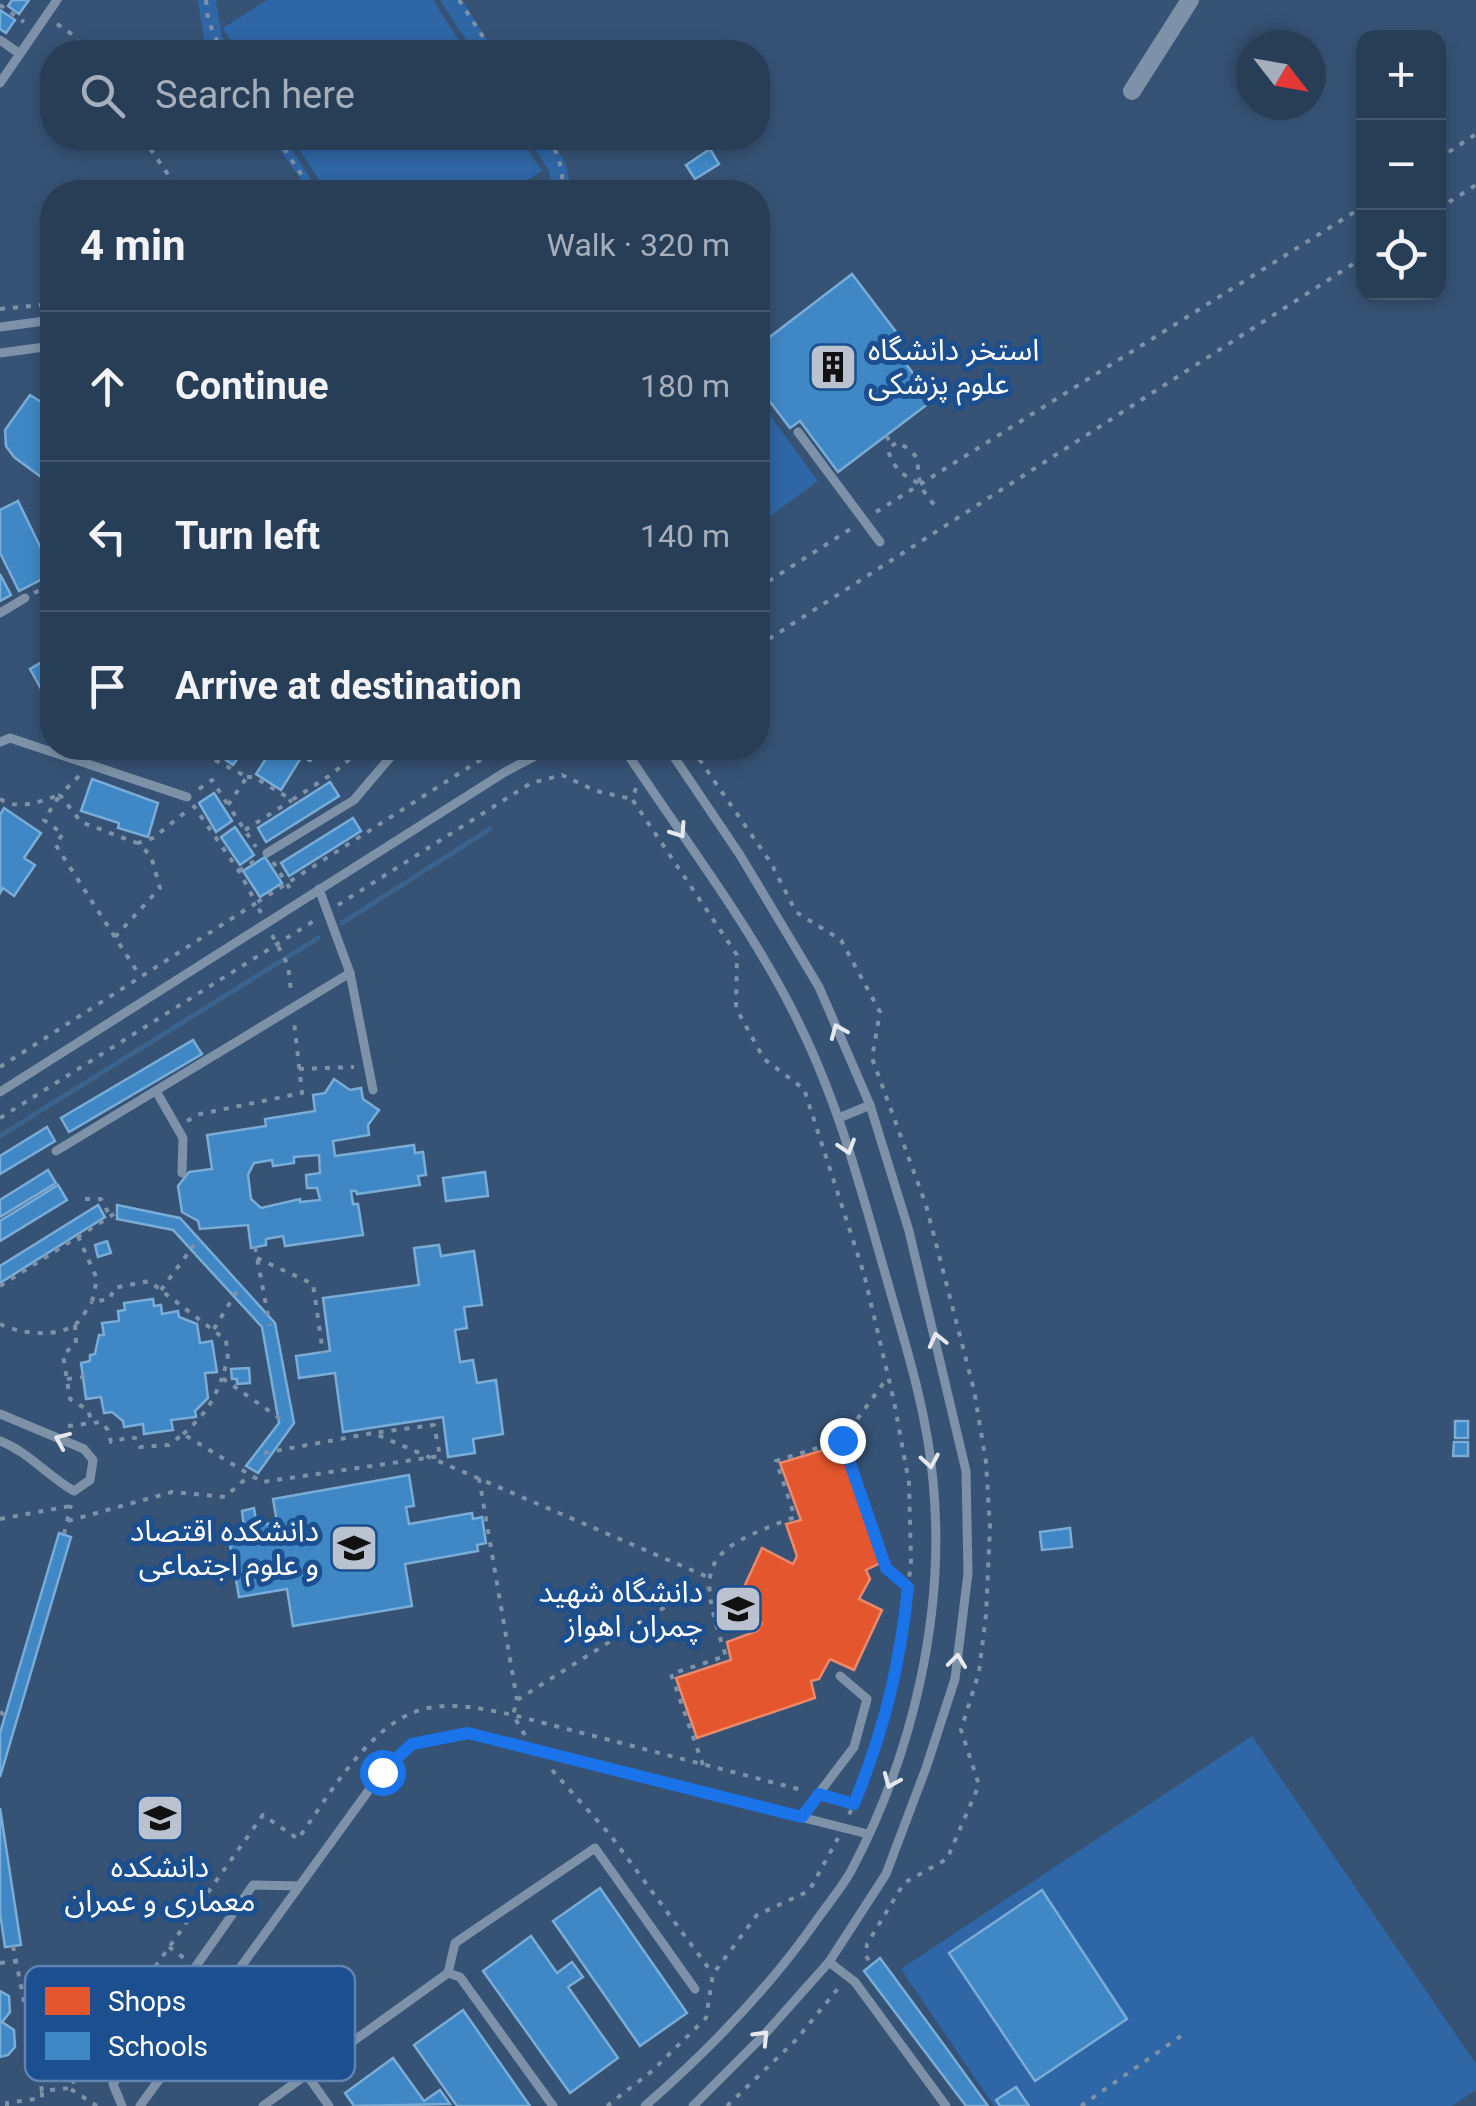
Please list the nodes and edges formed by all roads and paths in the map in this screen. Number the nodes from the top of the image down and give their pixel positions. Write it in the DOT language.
graph roads {
  1 [pos="57,0"];
  2 [pos="206,0"];
  3 [pos="458,0"];
  4 [pos="1190,0"];
  5 [pos="0,5"];
  6 [pos="46,16"];
  7 [pos="36,30"];
  8 [pos="0,40"];
  9 [pos="77,40"];
  10 [pos="217,40"];
  11 [pos="485,40"];
  12 [pos="20,54"];
  13 [pos="0,83"];
  14 [pos="1132,91"];
  15 [pos="1476,134"];
  16 [pos="151,150"];
  17 [pos="285,150"];
  18 [pos="556,150"];
  19 [pos="1446,154"];
  20 [pos="172,180"];
  21 [pos="305,180"];
  22 [pos="563,180"];
  23 [pos="1476,184"];
  24 [pos="1446,204"];
  25 [pos="1358,210"];
  26 [pos="1356,262"];
  27 [pos="40,305"];
  28 [pos="0,309"];
  29 [pos="40,322"];
  30 [pos="0,327"];
  31 [pos="40,348"];
  32 [pos="0,353"];
  33 [pos="798,432"];
  34 [pos="886,436"];
  35 [pos="893,445"];
  36 [pos="920,484"];
  37 [pos="936,507"];
  38 [pos="864,520"];
  39 [pos="880,542"];
  40 [pos="770,580"];
  41 [pos="24,598"];
  42 [pos="0,613"];
  43 [pos="770,638"];
  44 [pos="0,742"];
  45 [pos="40,748"];
  46 [pos="76,760"];
  47 [pos="215,760"];
  48 [pos="347,760"];
  49 [pos="388,760"];
  50 [pos="480,760"];
  51 [pos="528,760"];
  52 [pos="635,760"];
  53 [pos="676,760"];
  54 [pos="88,764"];
  55 [pos="642,775"];
  56 [pos="247,777"];
  57 [pos="60,795"];
  58 [pos="632,799"];
  59 [pos="0,800"];
  60 [pos="292,800"];
  61 [pos="190,802"];
  62 [pos="228,805"];
  63 [pos="245,830"];
  64 [pos="138,843"];
  65 [pos="267,853"];
  66 [pos="239,872"];
  67 [pos="286,884"];
  68 [pos="320,889"];
  69 [pos="256,902"];
  70 [pos="298,902"];
  71 [pos="328,912"];
  72 [pos="266,923"];
  73 [pos="116,938"];
  74 [pos="277,944"];
  75 [pos="350,973"];
  76 [pos="140,976"];
  77 [pos="292,1008"];
  78 [pos="368,1066"];
  79 [pos="0,1067"];
  80 [pos="299,1069"];
  81 [pos="373,1090"];
  82 [pos="156,1091"];
  83 [pos="0,1092"];
  84 [pos="870,1105"];
  85 [pos="0,1118"];
  86 [pos="838,1118"];
  87 [pos="176,1127"];
  88 [pos="56,1151"];
  89 [pos="182,1173"];
  90 [pos="84,1199"];
  91 [pos="116,1212"];
  92 [pos="110,1216"];
  93 [pos="78,1236"];
  94 [pos="194,1245"];
  95 [pos="255,1247"];
  96 [pos="257,1258"];
  97 [pos="0,1286"];
  98 [pos="161,1290"];
  99 [pos="237,1291"];
  100 [pos="92,1302"];
  101 [pos="0,1324"];
  102 [pos="75,1325"];
  103 [pos="270,1326"];
  104 [pos="214,1329"];
  105 [pos="324,1352"];
  106 [pos="83,1376"];
  107 [pos="888,1376"];
  108 [pos="222,1378"];
  109 [pos="67,1379"];
  110 [pos="0,1414"];
  111 [pos="285,1422"];
  112 [pos="92,1423"];
  113 [pos="63,1427"];
  114 [pos="373,1433"];
  115 [pos="183,1434"];
  116 [pos="842,1440"];
  117 [pos="0,1441"];
  118 [pos="264,1453"];
  119 [pos="430,1457"];
  120 [pos="250,1475"];
  121 [pos="478,1478"];
  122 [pos="74,1490"];
  123 [pos="70,1506"];
  124 [pos="0,1518"];
  125 [pos="68,1520"];
  126 [pos="64,1534"];
  127 [pos="710,1578"];
  128 [pos="908,1587"];
  129 [pos="840,1676"];
  130 [pos="517,1700"];
  131 [pos="0,1712"];
  132 [pos="10,1719"];
  133 [pos="703,1764"];
  134 [pos="819,1794"];
  135 [pos="854,1804"];
  136 [pos="802,1817"];
  137 [pos="843,1828"];
  138 [pos="868,1834"];
  139 [pos="299,1886"];
  140 [pos="13,1946"];
  141 [pos="169,1947"];
  142 [pos="866,1956"];
  143 [pos="16,1961"];
  144 [pos="830,1962"];
  145 [pos="0,1963"];
  146 [pos="156,1966"];
  147 [pos="196,1966"];
  148 [pos="241,1966"];
  149 [pos="448,1974"];
  150 [pos="848,1977"];
  151 [pos="695,1989"];
  152 [pos="25,2006"];
  153 [pos="1181,2036"];
  154 [pos="355,2041"];
  155 [pos="40,2081"];
  156 [pos="74,2081"];
  157 [pos="114,2081"];
  158 [pos="158,2081"];
  159 [pos="299,2081"];
  160 [pos="311,2081"];
  161 [pos="69,2088"];
  162 [pos="42,2091"];
  163 [pos="7,2106"];
  164 [pos="96,2106"];
  165 [pos="122,2106"];
  166 [pos="140,2106"];
  167 [pos="264,2106"];
  168 [pos="330,2106"];
  169 [pos="553,2106"];
  170 [pos="607,2106"];
  171 [pos="646,2106"];
  172 [pos="694,2106"];
  173 [pos="727,2106"];
  174 [pos="946,2106"];
  175 [pos="1081,2106"];
  1 -- 6 [label="lane"];
  2 -- 10 [label="path"];
  3 -- 11 [label="path"];
  4 -- 14 [label="street"];
  5 -- 7 [label="path"];
  6 -- 7 [label="lane"];
  6 -- 9 [label="path"];
  7 -- 12 [label="lane"];
  8 -- 12 [label="lane"];
  12 -- 13 [label="lane"];
  15 -- 19 [label="path"];
  16 -- 20 [label="path"];
  17 -- 21 [label="path"];
  18 -- 22 [label="path"];
  23 -- 24 [label="path"];
  25 -- 36 [label="path"];
  26 -- 43 [label="path"];
  27 -- 28 [label="path"];
  29 -- 30 [label="lane"];
  31 -- 32 [label="lane"];
  33 -- 38 [label="lane"];
  34 -- 35 [label="path"];
  35 -- 36 [label="path"];
  35 -- 36 [label="path"];
  36 -- 37 [label="path"];
  36 -- 38 [label="path"];
  38 -- 39 [label="lane"];
  38 -- 40 [label="path"];
  41 -- 42 [label="lane"];
  44 -- 45 [label="lane"];
  46 -- 54 [label="lane"];
  47 -- 56 [label="path"];
  48 -- 60 [label="path"];
  49 -- 65 [label="lane"];
  50 -- 67 [label="path"];
  51 -- 68 [label="lane"];
  52 -- 55 [label="lane"];
  84 -- 53 [label="lane, one-way"];
  54 -- 57 [label="path"];
  54 -- 61 [label="lane"];
  55 -- 58 [label="path"];
  55 -- 86 [label="lane, one-way"];
  56 -- 60 [label="path"];
  56 -- 62 [label="path"];
  57 -- 59 [label="path"];
  57 -- 64 [label="path"];
  57 -- 73 [label="path"];
  58 -- 71 [label="path"];
  58 -- 107 [label="path"];
  60 -- 63 [label="path"];
  61 -- 62 [label="path"];
  61 -- 64 [label="path"];
  61 -- 66 [label="path"];
  62 -- 63 [label="path"];
  63 -- 66 [label="path"];
  64 -- 73 [label="path"];
  65 -- 67 [label="path"];
  66 -- 69 [label="path"];
  67 -- 69 [label="path"];
  67 -- 70 [label="path"];
  68 -- 70 [label="lane"];
  68 -- 71 [label="lane"];
  69 -- 72 [label="path"];
  69 -- 76 [label="path"];
  70 -- 72 [label="lane"];
  71 -- 74 [label="path"];
  71 -- 75 [label="lane"];
  72 -- 74 [label="path"];
  72 -- 83 [label="lane"];
  73 -- 76 [label="path"];
  74 -- 77 [label="path"];
  74 -- 85 [label="path"];
  75 -- 77 [label="lane"];
  75 -- 78 [label="lane"];
  76 -- 79 [label="path"];
  77 -- 80 [label="path"];
  77 -- 82 [label="lane"];
  78 -- 80 [label="path"];
  78 -- 81 [label="lane"];
  80 -- 87 [label="path"];
  82 -- 87 [label="lane"];
  82 -- 88 [label="lane"];
  84 -- 86 [label="lane"];
  144 -- 84 [label="lane, one-way"];
  86 -- 138 [label="lane, one-way"];
  87 -- 89 [label="lane"];
  90 -- 92 [label="path"];
  91 -- 92 [label="path"];
  92 -- 93 [label="path"];
  93 -- 97 [label="path"];
  93 -- 100 [label="path"];
  94 -- 98 [label="path"];
  95 -- 96 [label="path"];
  96 -- 103 [label="path"];
  96 -- 105 [label="path"];
  98 -- 100 [label="path"];
  98 -- 104 [label="path"];
  99 -- 104 [label="path"];
  100 -- 102 [label="path"];
  101 -- 102 [label="path"];
  102 -- 109 [label="path"];
  104 -- 108 [label="path"];
  106 -- 109 [label="path"];
  107 -- 116 [label="path"];
  107 -- 128 [label="path"];
  108 -- 111 [label="path"];
  108 -- 115 [label="path"];
  109 -- 112 [label="path"];
  122 -- 110 [label="lane, one-way"];
  112 -- 113 [label="path"];
  112 -- 115 [label="path"];
  114 -- 118 [label="path"];
  114 -- 119 [label="path"];
  114 -- 119 [label="path"];
  115 -- 120 [label="path"];
  116 -- 127 [label="path"];
  116 -- 128 [label="path"];
  117 -- 122 [label="lane"];
  119 -- 120 [label="path"];
  119 -- 121 [label="path"];
  120 -- 125 [label="path"];
  121 -- 127 [label="path"];
  121 -- 130 [label="path"];
  122 -- 123 [label="path"];
  123 -- 124 [label="path"];
  123 -- 125 [label="path"];
  125 -- 126 [label="path"];
  127 -- 133 [label="path"];
  128 -- 135 [label="path"];
  129 -- 134 [label="lane"];
  131 -- 132 [label="path"];
  133 -- 134 [label="path"];
  133 -- 141 [label="path"];
  134 -- 135 [label="path"];
  134 -- 136 [label="lane"];
  135 -- 137 [label="path"];
  136 -- 137 [label="lane"];
  136 -- 139 [label="lane"];
  137 -- 138 [label="lane"];
  137 -- 170 [label="path"];
  138 -- 171 [label="lane"];
  139 -- 147 [label="lane"];
  139 -- 148 [label="lane"];
  140 -- 143 [label="path"];
  141 -- 146 [label="path"];
  141 -- 147 [label="path"];
  142 -- 150 [label="path"];
  143 -- 145 [label="path"];
  143 -- 152 [label="path"];
  144 -- 150 [label="lane"];
  172 -- 144 [label="lane, one-way"];
  149 -- 151 [label="lane"];
  149 -- 154 [label="lane"];
  149 -- 169 [label="lane"];
  150 -- 173 [label="path"];
  150 -- 174 [label="lane"];
  153 -- 175 [label="path"];
  155 -- 162 [label="path"];
  156 -- 161 [label="path"];
  157 -- 165 [label="lane"];
  158 -- 166 [label="lane"];
  159 -- 167 [label="lane"];
  160 -- 168 [label="lane"];
  161 -- 162 [label="path"];
  161 -- 164 [label="path"];
  162 -- 163 [label="path"];
}
